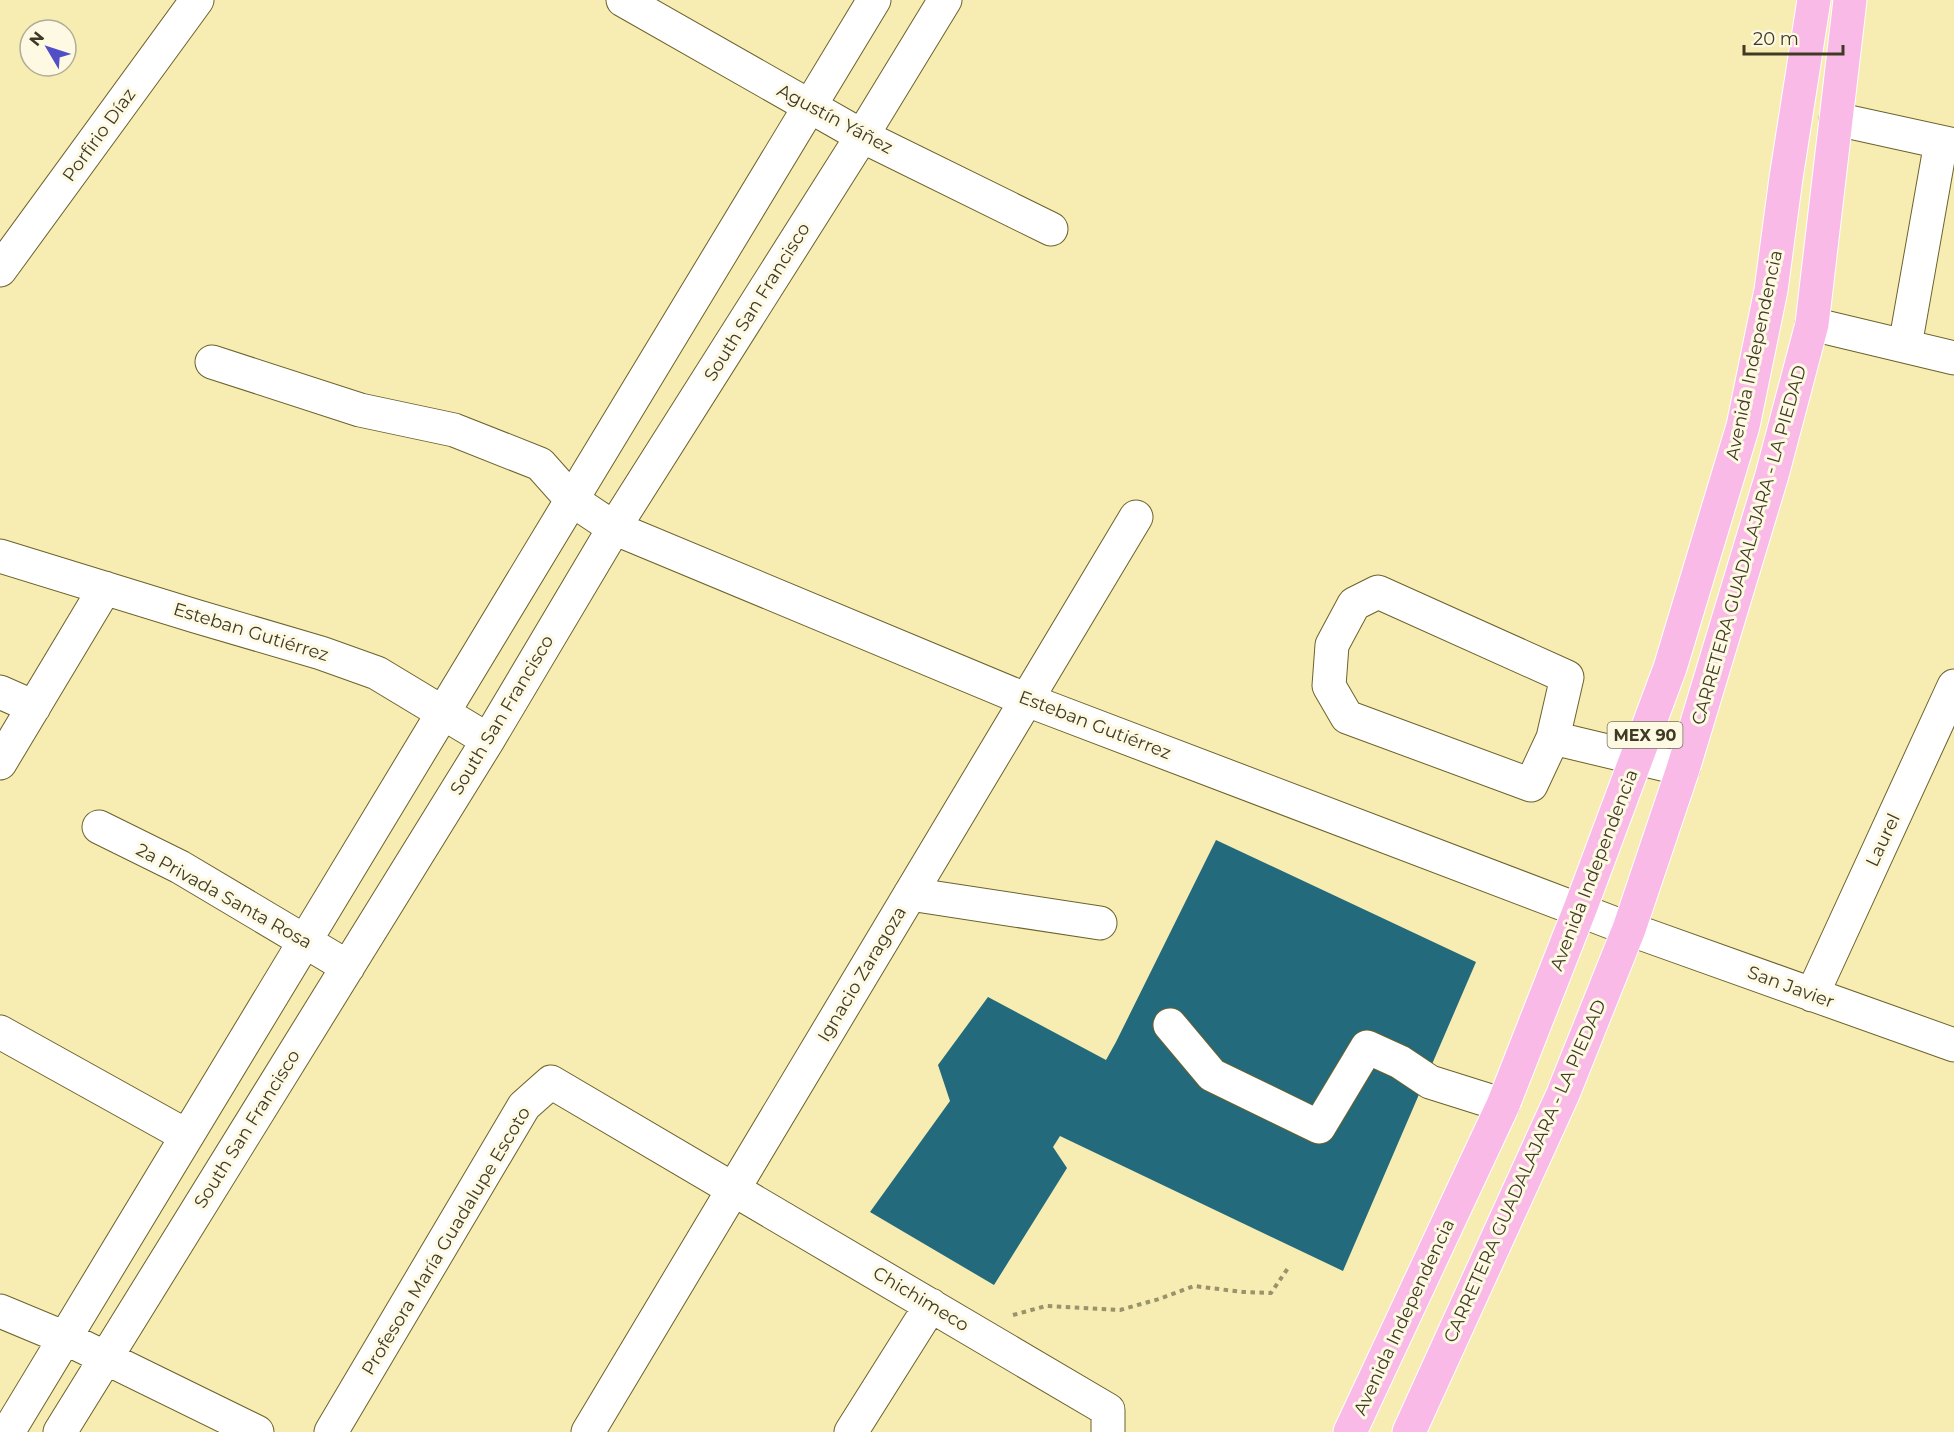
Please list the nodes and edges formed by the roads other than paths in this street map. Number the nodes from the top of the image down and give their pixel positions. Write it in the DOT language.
graph roads {
  1 [pos="197,0"];
  2 [pos="623,0"];
  3 [pos="874,0"];
  4 [pos="945,0"];
  5 [pos="1814,0"];
  6 [pos="1850,0"];
  7 [pos="809,107"];
  8 [pos="1836,119"];
  9 [pos="862,136"];
  10 [pos="1947,143"];
  11 [pos="1051,229"];
  12 [pos="0,270"];
  13 [pos="1812,324"];
  14 [pos="1905,346"];
  15 [pos="1954,358"];
  16 [pos="212,362"];
  17 [pos="572,500"];
  18 [pos="1136,517"];
  19 [pos="614,528"];
  20 [pos="0,556"];
  21 [pos="105,588"];
  22 [pos="1954,686"];
  23 [pos="0,692"];
  24 [pos="1027,700"];
  25 [pos="34,707"];
  26 [pos="443,713"];
  27 [pos="1553,738"];
  28 [pos="488,740"];
  29 [pos="1637,758"];
  30 [pos="0,763"];
  31 [pos="1683,769"];
  32 [pos="99,827"];
  33 [pos="910,894"];
  34 [pos="1580,909"];
  35 [pos="1100,923"];
  36 [pos="1629,929"];
  37 [pos="305,941"];
  38 [pos="348,967"];
  39 [pos="1812,995"];
  40 [pos="1170,1026"];
  41 [pos="0,1032"];
  42 [pos="1954,1044"];
  43 [pos="1503,1105"];
  44 [pos="187,1136"];
  45 [pos="734,1188"];
  46 [pos="931,1305"];
  47 [pos="0,1311"];
  48 [pos="65,1338"];
  49 [pos="105,1358"];
  50 [pos="1108,1421"];
  51 [pos="8,1432"];
  52 [pos="60,1432"];
  53 [pos="257,1432"];
  54 [pos="331,1432"];
  55 [pos="588,1432"];
  56 [pos="851,1432"];
  57 [pos="1350,1432"];
  58 [pos="1409,1432"];
  1 -- 12 [label="street, Porfirio Díaz"];
  2 -- 7 [label="street, Agustín Yáñez"];
  3 -- 7 [label="street"];
  4 -- 9 [label="street, South San Francisco"];
  5 -- 29 [label="main road, Avenida Independencia / MEX 90"];
  6 -- 8 [label="main road, CARRETERA GUADALAJARA - LA PIEDAD / MEX 90"];
  7 -- 9 [label="street, Agustín Yáñez"];
  7 -- 17 [label="street"];
  8 -- 10 [label="street"];
  8 -- 13 [label="main road, CARRETERA GUADALAJARA - LA PIEDAD / MEX 90"];
  9 -- 11 [label="street, Agustín Yáñez"];
  9 -- 19 [label="street, South San Francisco"];
  10 -- 14 [label="street"];
  13 -- 14 [label="street"];
  13 -- 31 [label="main road, CARRETERA GUADALAJARA - LA PIEDAD / MEX 90"];
  14 -- 15 [label="street"];
  16 -- 17 [label="street, Esteban Gutiérrez"];
  17 -- 19 [label="street, Esteban Gutiérrez"];
  17 -- 26 [label="street"];
  18 -- 24 [label="street, Ignacio Zaragoza"];
  19 -- 24 [label="street, Esteban Gutiérrez"];
  19 -- 28 [label="street, South San Francisco"];
  20 -- 21 [label="street, Esteban Gutiérrez"];
  21 -- 25 [label="street"];
  21 -- 26 [label="street, Esteban Gutiérrez"];
  22 -- 39 [label="street, Laurel"];
  23 -- 25 [label="street"];
  24 -- 33 [label="street, Ignacio Zaragoza"];
  24 -- 34 [label="street, Esteban Gutiérrez"];
  25 -- 30 [label="street"];
  26 -- 28 [label="street, Esteban Gutiérrez"];
  26 -- 37 [label="street"];
  27 -- 27 [label="street"];
  27 -- 29 [label="street"];
  28 -- 38 [label="street, South San Francisco"];
  29 -- 31 [label="street"];
  29 -- 34 [label="main road, Avenida Independencia / MEX 90"];
  31 -- 36 [label="main road, CARRETERA GUADALAJARA - LA PIEDAD / MEX 90"];
  32 -- 37 [label="street, 2a Privada Santa Rosa"];
  33 -- 35 [label="street"];
  33 -- 45 [label="street, Ignacio Zaragoza"];
  34 -- 36 [label="street, Esteban Gutiérrez"];
  34 -- 43 [label="main road, Avenida Independencia / MEX 90"];
  36 -- 39 [label="street, San Javier"];
  36 -- 58 [label="main road, CARRETERA GUADALAJARA - LA PIEDAD / MEX 90"];
  37 -- 38 [label="street, 2a Privada Santa Rosa"];
  37 -- 44 [label="street"];
  38 -- 49 [label="street, South San Francisco"];
  39 -- 42 [label="street, San Javier"];
  40 -- 43 [label="street"];
  41 -- 44 [label="street"];
  43 -- 57 [label="main road, Avenida Independencia / MEX 90"];
  44 -- 48 [label="street"];
  45 -- 46 [label="street, Chichimeco"];
  45 -- 54 [label="street, Profesora María Guadalupe Escoto"];
  45 -- 55 [label="street, Ignacio Zaragoza"];
  46 -- 50 [label="street, Chichimeco"];
  46 -- 56 [label="street"];
  47 -- 48 [label="street"];
  48 -- 49 [label="street"];
  48 -- 51 [label="street"];
  49 -- 52 [label="street, South San Francisco"];
  49 -- 53 [label="street"];
}
